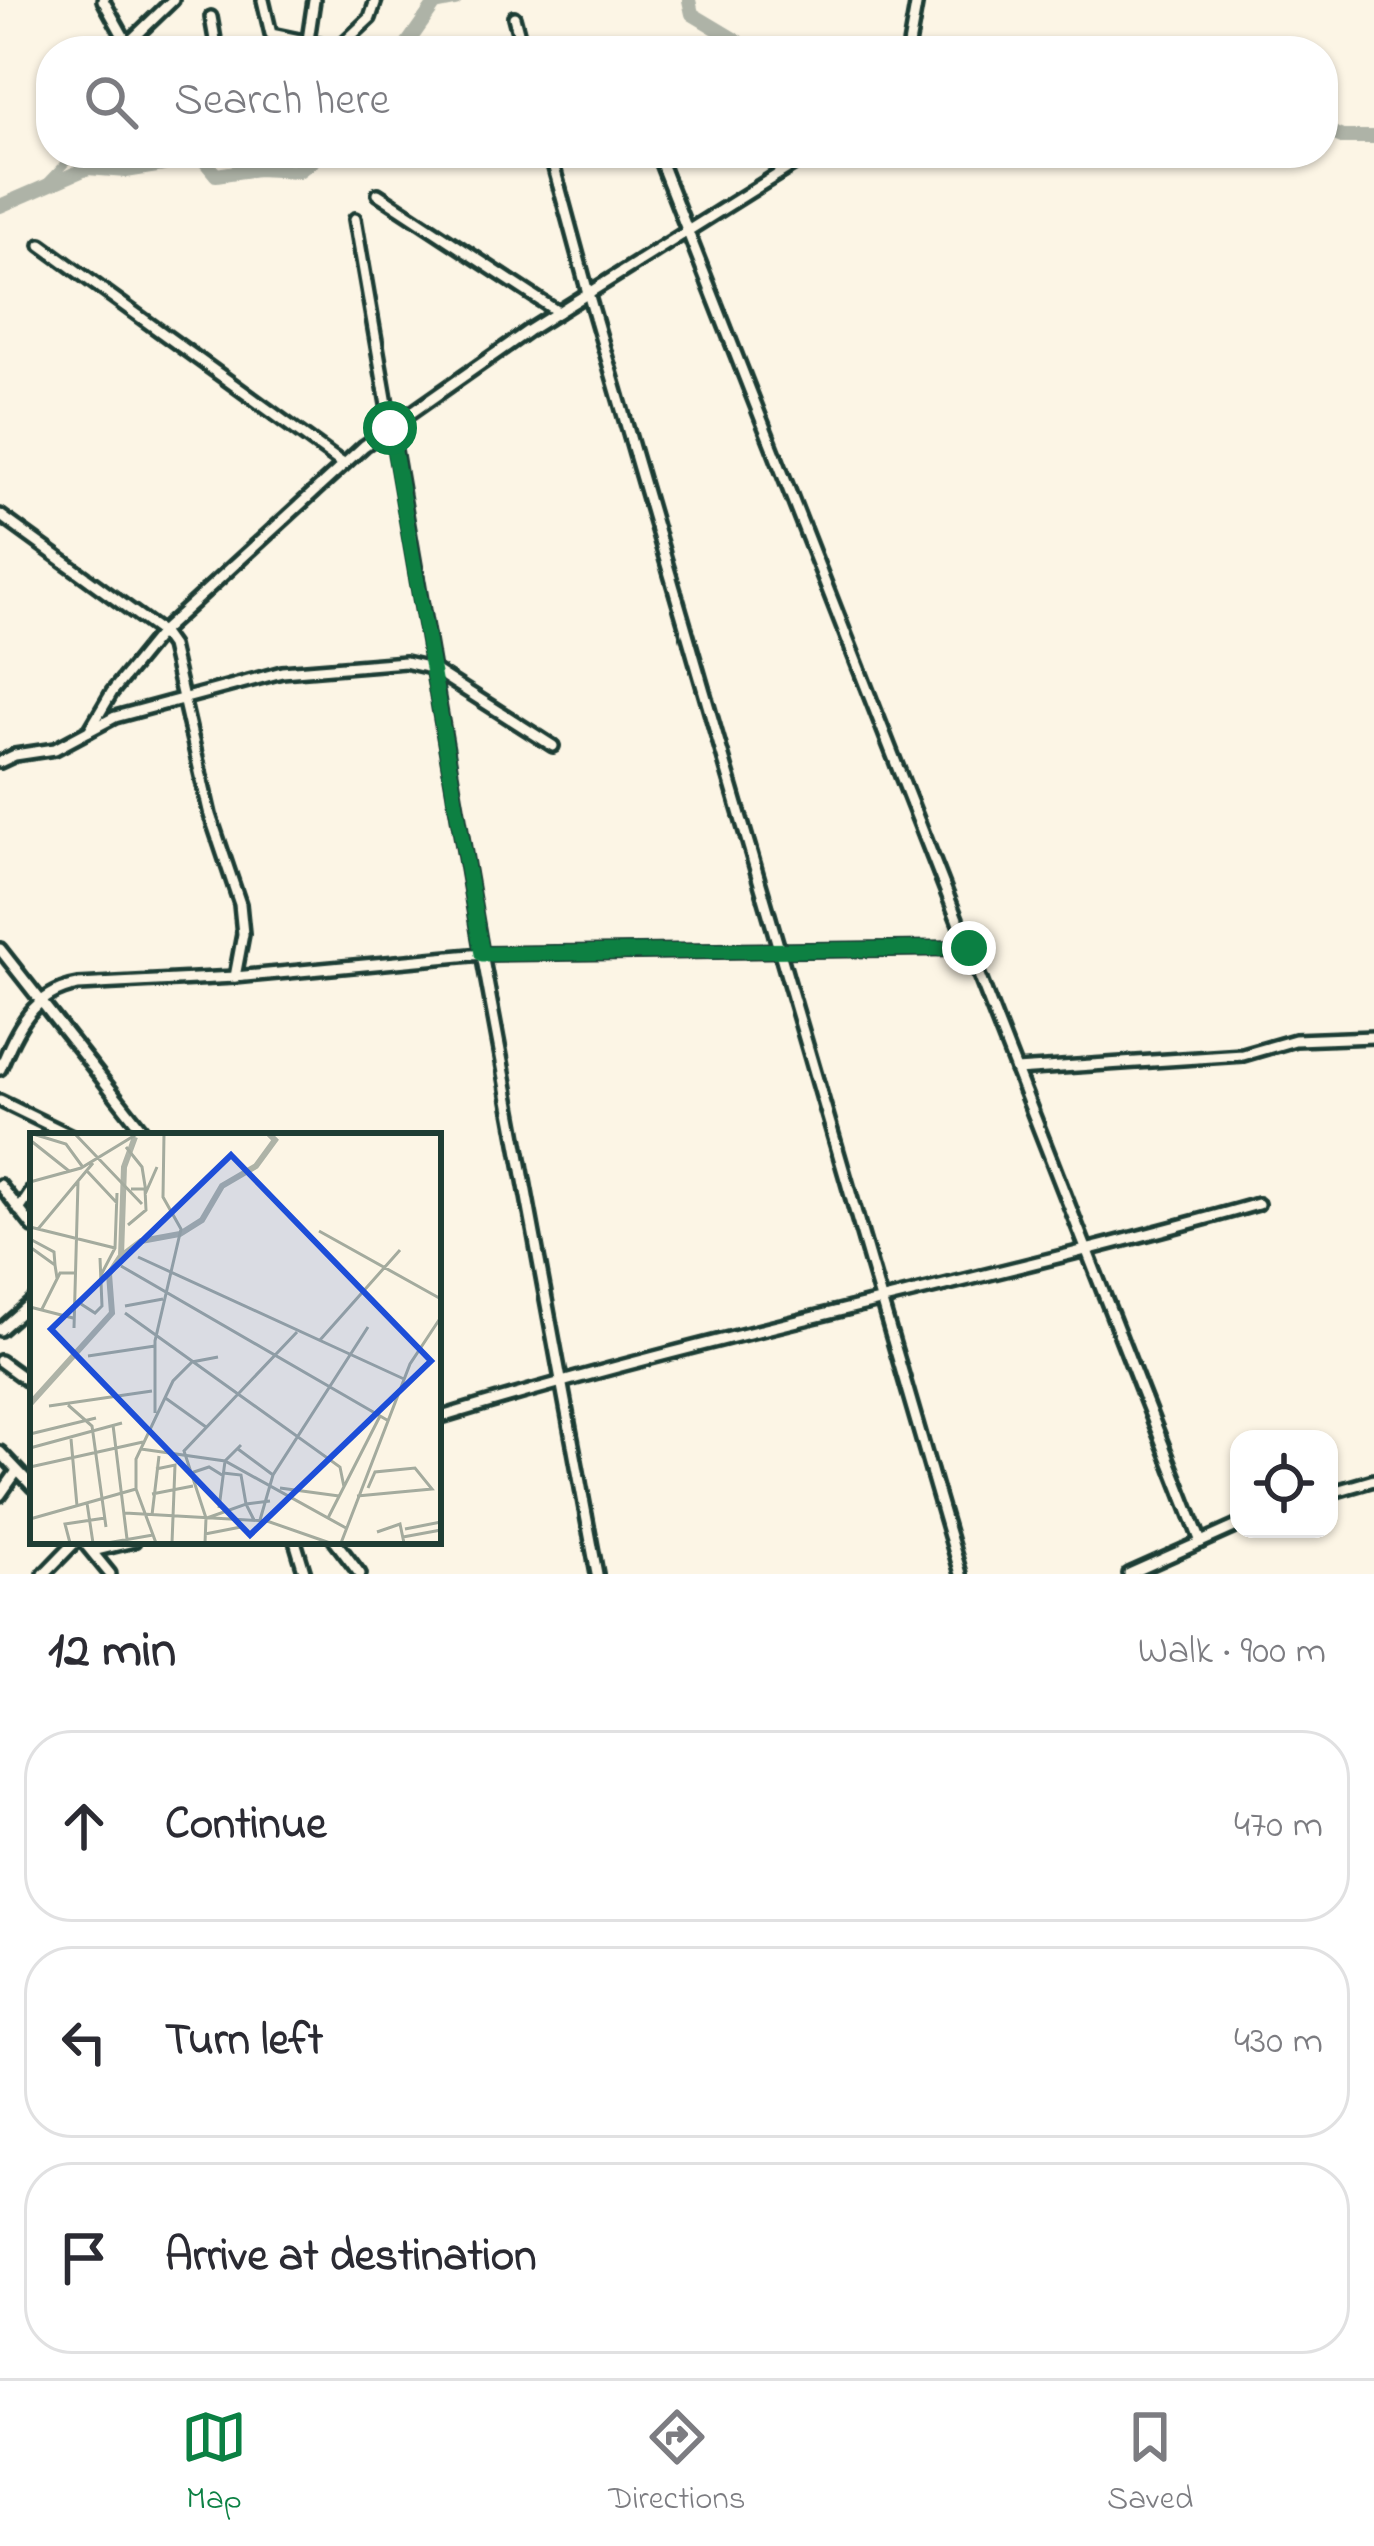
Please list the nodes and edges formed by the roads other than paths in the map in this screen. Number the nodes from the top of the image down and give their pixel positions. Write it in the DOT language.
graph roads {
  1 [pos="103,0"];
  2 [pos="173,0"];
  3 [pos="263,0"];
  4 [pos="314,0"];
  5 [pos="376,0"];
  6 [pos="917,0"];
  7 [pos="514,16"];
  8 [pos="211,17"];
  9 [pos="118,36"];
  10 [pos="135,36"];
  11 [pos="214,36"];
  12 [pos="283,36"];
  13 [pos="309,36"];
  14 [pos="350,36"];
  15 [pos="520,36"];
  16 [pos="911,36"];
  17 [pos="554,168"];
  18 [pos="663,168"];
  19 [pos="788,168"];
  20 [pos="378,194"];
  21 [pos="355,219"];
  22 [pos="688,231"];
  23 [pos="40,245"];
  24 [pos="588,293"];
  25 [pos="558,312"];
  26 [pos="390,428"];
  27 [pos="344,464"];
  28 [pos="0,515"];
  29 [pos="161,632"];
  30 [pos="431,668"];
  31 [pos="184,698"];
  32 [pos="88,730"];
  33 [pos="553,746"];
  34 [pos="0,762"];
  35 [pos="969,948"];
  36 [pos="779,949"];
  37 [pos="0,950"];
  38 [pos="482,954"];
  39 [pos="235,977"];
  40 [pos="40,1000"];
  41 [pos="1374,1037"];
  42 [pos="0,1069"];
  43 [pos="1016,1070"];
  44 [pos="0,1101"];
  45 [pos="63,1133"];
  46 [pos="145,1133"];
  47 [pos="0,1185"];
  48 [pos="30,1194"];
  49 [pos="1258,1204"];
  50 [pos="19,1210"];
  51 [pos="30,1223"];
  52 [pos="1088,1252"];
  53 [pos="880,1302"];
  54 [pos="30,1304"];
  55 [pos="0,1330"];
  56 [pos="0,1361"];
  57 [pos="560,1381"];
  58 [pos="30,1383"];
  59 [pos="441,1417"];
  60 [pos="0,1452"];
  61 [pos="17,1471"];
  62 [pos="1374,1480"];
  63 [pos="30,1484"];
  64 [pos="1338,1490"];
  65 [pos="0,1496"];
  66 [pos="1230,1529"];
  67 [pos="1201,1542"];
  68 [pos="76,1544"];
  69 [pos="83,1544"];
  70 [pos="122,1544"];
  71 [pos="296,1544"];
  72 [pos="337,1544"];
  73 [pos="93,1551"];
  74 [pos="44,1574"];
  75 [pos="110,1574"];
  76 [pos="305,1574"];
  77 [pos="360,1574"];
  78 [pos="597,1574"];
  79 [pos="961,1574"];
  80 [pos="1129,1574"];
  1 -- 9 [label="street"];
  2 -- 10 [label="street"];
  3 -- 12 [label="street"];
  4 -- 13 [label="street"];
  5 -- 14 [label="street"];
  6 -- 16 [label="street"];
  7 -- 15 [label="street"];
  8 -- 11 [label="street"];
  17 -- 24 [label="street"];
  18 -- 22 [label="street"];
  19 -- 22 [label="street"];
  20 -- 25 [label="street"];
  21 -- 26 [label="street"];
  22 -- 24 [label="street"];
  22 -- 35 [label="street"];
  23 -- 27 [label="street"];
  24 -- 25 [label="street"];
  24 -- 36 [label="street"];
  25 -- 26 [label="street"];
  26 -- 27 [label="street"];
  26 -- 30 [label="street"];
  27 -- 29 [label="street"];
  28 -- 29 [label="street"];
  29 -- 31 [label="street"];
  29 -- 32 [label="street"];
  30 -- 31 [label="street"];
  30 -- 33 [label="street"];
  30 -- 38 [label="street"];
  31 -- 32 [label="street"];
  31 -- 39 [label="street"];
  32 -- 34 [label="street"];
  35 -- 36 [label="street"];
  35 -- 43 [label="street"];
  36 -- 38 [label="street"];
  36 -- 53 [label="street"];
  37 -- 40 [label="street"];
  38 -- 39 [label="street"];
  38 -- 57 [label="street"];
  39 -- 40 [label="street"];
  40 -- 42 [label="street"];
  40 -- 46 [label="street"];
  41 -- 43 [label="street"];
  43 -- 52 [label="street"];
  44 -- 45 [label="street"];
  47 -- 50 [label="street"];
  48 -- 50 [label="street"];
  49 -- 52 [label="street"];
  50 -- 51 [label="street"];
  52 -- 53 [label="street"];
  52 -- 67 [label="street"];
  53 -- 57 [label="street"];
  53 -- 79 [label="street"];
  54 -- 55 [label="street"];
  56 -- 58 [label="street"];
  57 -- 59 [label="street"];
  57 -- 78 [label="street"];
  60 -- 61 [label="street"];
  61 -- 63 [label="street"];
  61 -- 65 [label="street"];
  62 -- 64 [label="street"];
  66 -- 67 [label="street"];
  67 -- 80 [label="street"];
  68 -- 74 [label="street"];
  69 -- 73 [label="street"];
  70 -- 73 [label="street"];
  71 -- 76 [label="street"];
  72 -- 77 [label="street"];
  73 -- 75 [label="street"];
}
